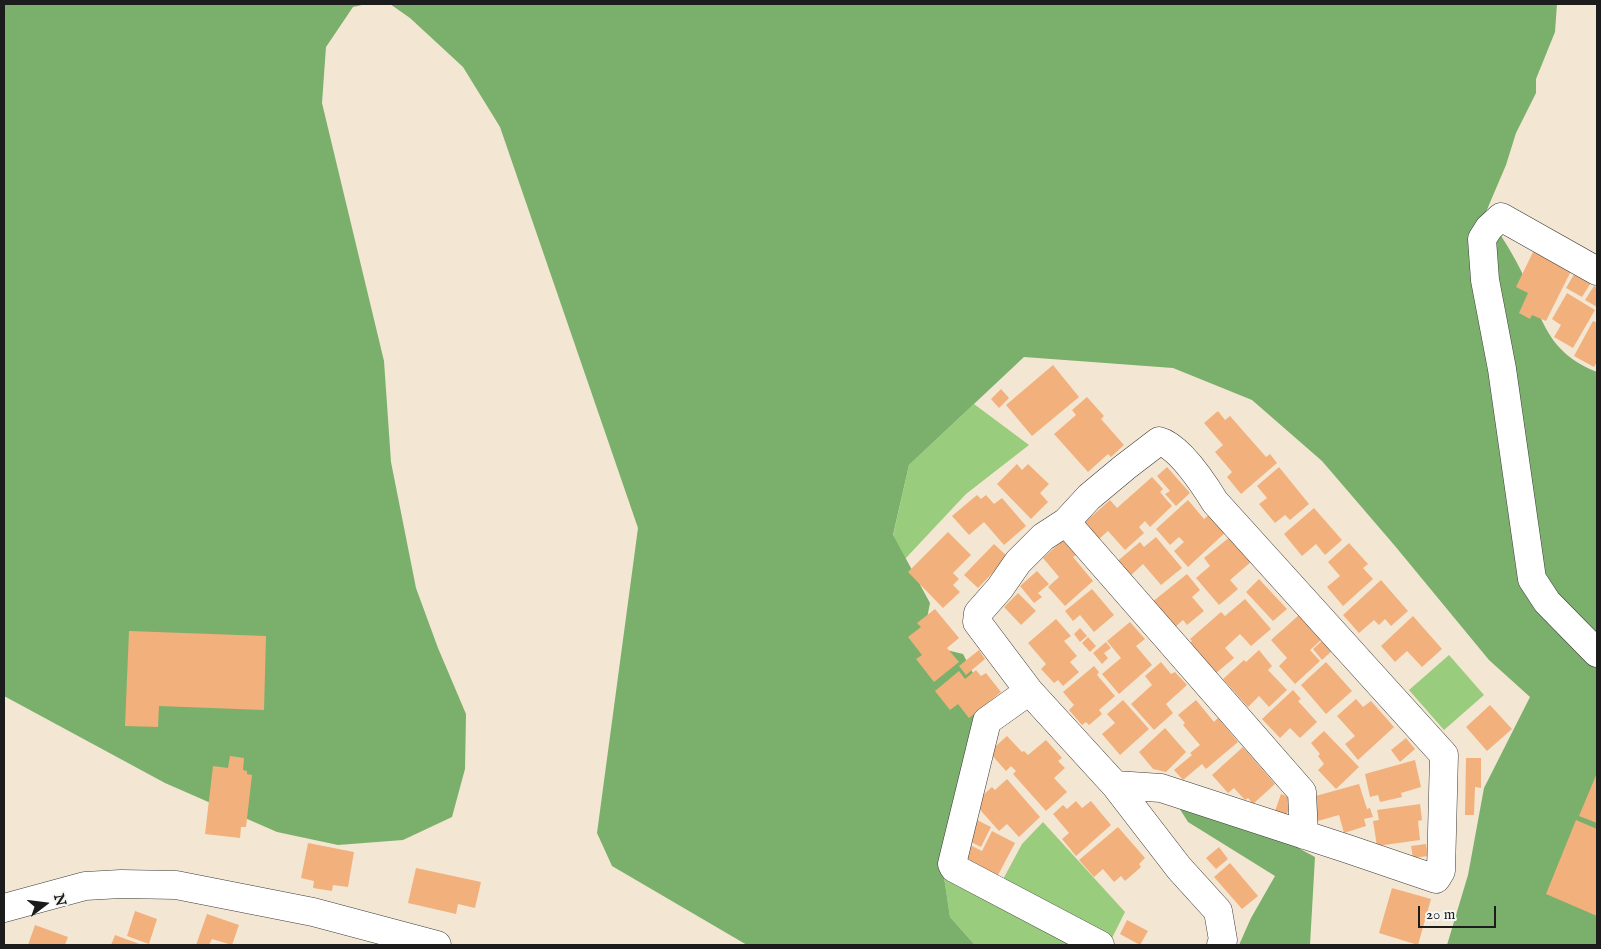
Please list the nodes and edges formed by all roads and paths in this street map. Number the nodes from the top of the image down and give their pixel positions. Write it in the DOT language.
graph roads {
  1 [pos="1597,272"];
  2 [pos="1066,522"];
  3 [pos="1597,653"];
  4 [pos="1029,690"];
  5 [pos="1115,786"];
  6 [pos="1304,835"];
  7 [pos="4,908"];
  8 [pos="437,945"];
  9 [pos="1100,945"];
  10 [pos="1220,945"];
  1 -- 3 [label="street"];
  2 -- 4 [label="street"];
  2 -- 6 [label="street"];
  2 -- 6 [label="street"];
  4 -- 5 [label="street"];
  4 -- 9 [label="street"];
  5 -- 6 [label="street"];
  5 -- 10 [label="street"];
  7 -- 8 [label="street"];
}
